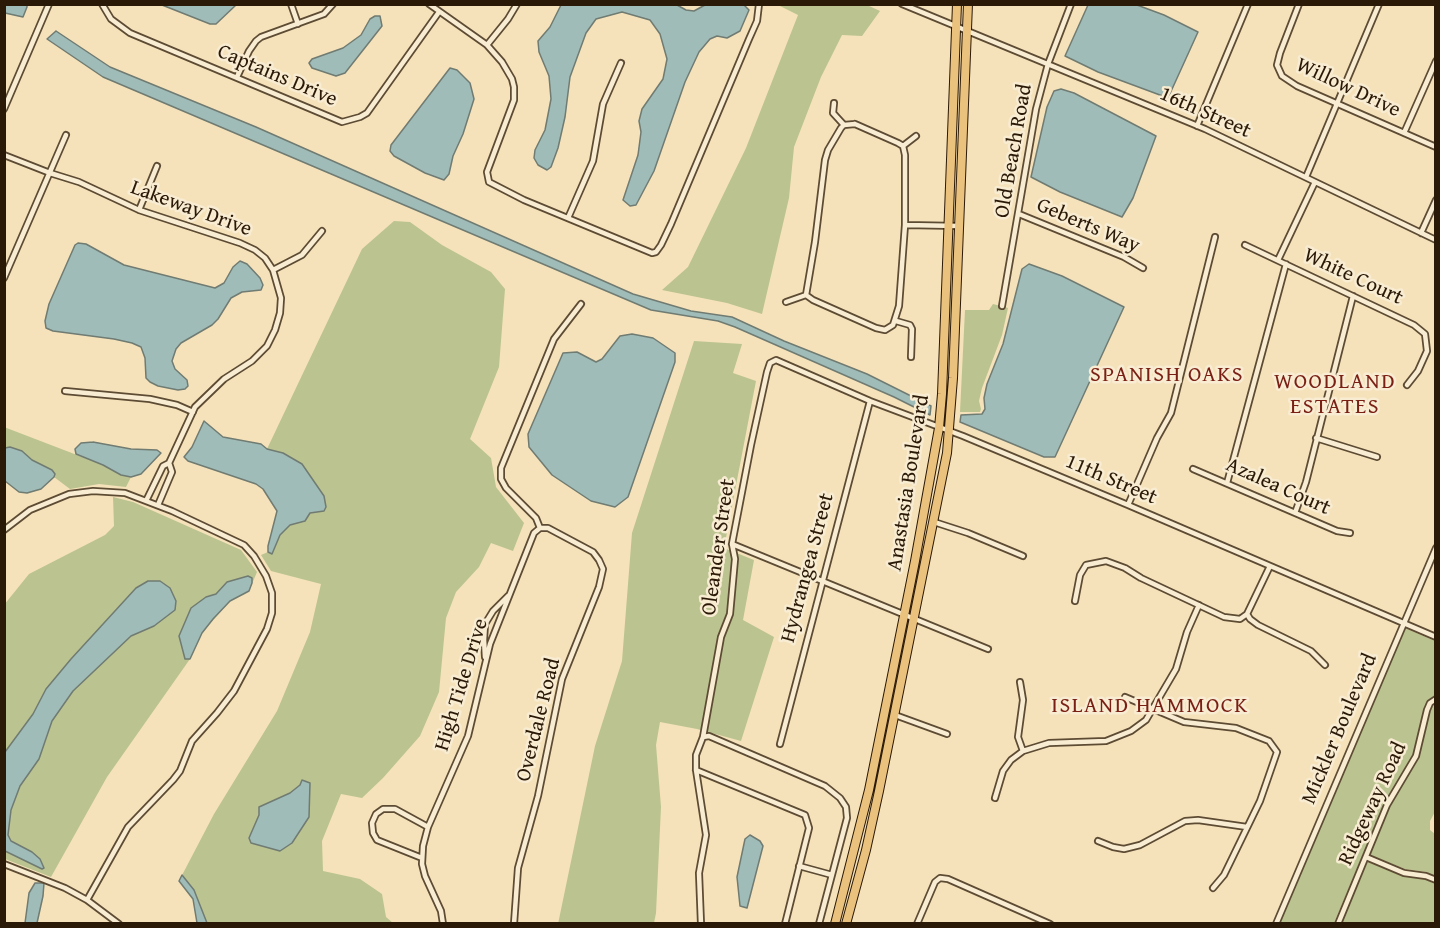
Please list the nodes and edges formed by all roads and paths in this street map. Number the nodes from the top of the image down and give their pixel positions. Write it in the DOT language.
graph roads {
  1 [pos="49,4"];
  2 [pos="102,4"];
  3 [pos="291,4"];
  4 [pos="333,4"];
  5 [pos="429,4"];
  6 [pos="517,4"];
  7 [pos="759,4"];
  8 [pos="902,4"];
  9 [pos="957,4"];
  10 [pos="968,4"];
  11 [pos="1071,4"];
  12 [pos="1248,4"];
  13 [pos="1299,4"];
  14 [pos="1379,4"];
  15 [pos="439,12"];
  16 [pos="298,24"];
  17 [pos="956,27"];
  18 [pos="967,31"];
  19 [pos="487,45"];
  20 [pos="1436,61"];
  21 [pos="621,63"];
  22 [pos="1048,64"];
  23 [pos="237,77"];
  24 [pos="834,103"];
  25 [pos="1337,104"];
  26 [pos="4,109"];
  27 [pos="844,125"];
  28 [pos="1197,126"];
  29 [pos="1404,133"];
  30 [pos="66,135"];
  31 [pos="916,136"];
  32 [pos="903,146"];
  33 [pos="1436,147"];
  34 [pos="4,154"];
  35 [pos="157,166"];
  36 [pos="50,173"];
  37 [pos="1306,177"];
  38 [pos="1315,182"];
  39 [pos="1436,200"];
  40 [pos="139,210"];
  41 [pos="1019,214"];
  42 [pos="568,218"];
  43 [pos="905,225"];
  44 [pos="948,226"];
  45 [pos="959,226"];
  46 [pos="322,231"];
  47 [pos="1421,233"];
  48 [pos="1215,237"];
  49 [pos="1436,240"];
  50 [pos="1245,246"];
  51 [pos="1278,260"];
  52 [pos="1286,264"];
  53 [pos="1143,268"];
  54 [pos="273,270"];
  55 [pos="4,278"];
  56 [pos="806,295"];
  57 [pos="1353,296"];
  58 [pos="786,302"];
  59 [pos="580,304"];
  60 [pos="1002,306"];
  61 [pos="896,321"];
  62 [pos="911,357"];
  63 [pos="772,362"];
  64 [pos="1407,385"];
  65 [pos="65,392"];
  66 [pos="870,401"];
  67 [pos="193,412"];
  68 [pos="939,428"];
  69 [pos="949,431"];
  70 [pos="1316,438"];
  71 [pos="1377,457"];
  72 [pos="169,463"];
  73 [pos="1193,469"];
  74 [pos="1227,483"];
  75 [pos="146,501"];
  76 [pos="158,505"];
  77 [pos="1128,506"];
  78 [pos="1295,513"];
  79 [pos="934,522"];
  80 [pos="540,528"];
  81 [pos="4,530"];
  82 [pos="1350,533"];
  83 [pos="732,544"];
  84 [pos="1436,548"];
  85 [pos="1023,556"];
  86 [pos="1270,566"];
  87 [pos="823,581"];
  88 [pos="510,594"];
  89 [pos="1075,601"];
  90 [pos="1199,605"];
  91 [pos="1247,614"];
  92 [pos="904,615"];
  93 [pos="914,619"];
  94 [pos="1403,624"];
  95 [pos="1436,637"];
  96 [pos="988,649"];
  97 [pos="486,661"];
  98 [pos="1325,665"];
  99 [pos="1020,682"];
  100 [pos="1125,697"];
  101 [pos="1436,699"];
  102 [pos="1153,708"];
  103 [pos="895,716"];
  104 [pos="947,734"];
  105 [pos="703,737"];
  106 [pos="780,744"];
  107 [pos="1023,751"];
  108 [pos="696,770"];
  109 [pos="709,776"];
  110 [pos="699,785"];
  111 [pos="995,798"];
  112 [pos="428,826"];
  113 [pos="1247,827"];
  114 [pos="1098,841"];
  115 [pos="1366,857"];
  116 [pos="422,858"];
  117 [pos="4,864"];
  118 [pos="799,867"];
  119 [pos="832,875"];
  120 [pos="1436,880"];
  121 [pos="1213,888"];
  122 [pos="87,900"];
  123 [pos="119,924"];
  124 [pos="443,924"];
  125 [pos="514,924"];
  126 [pos="701,924"];
  127 [pos="784,924"];
  128 [pos="819,924"];
  129 [pos="835,924"];
  130 [pos="846,924"];
  131 [pos="917,924"];
  132 [pos="1050,924"];
  133 [pos="1276,924"];
  134 [pos="1338,924"];
  1 -- 26 [label="street"];
  2 -- 23 [label="street, Captains Drive"];
  3 -- 16 [label="street"];
  4 -- 16 [label="street"];
  5 -- 15 [label="street"];
  6 -- 19 [label="street"];
  7 -- 42 [label="street"];
  8 -- 17 [label="street, 16th Street"];
  9 -- 17 [label="main road, Anastasia Boulevard"];
  10 -- 18 [label="main road, Anastasia Boulevard"];
  11 -- 22 [label="street, Old Beach Road"];
  12 -- 28 [label="street"];
  13 -- 25 [label="street, Willow Drive"];
  14 -- 25 [label="street"];
  15 -- 19 [label="street"];
  15 -- 23 [label="street, Captains Drive"];
  16 -- 23 [label="street"];
  17 -- 18 [label="street, 16th Street"];
  17 -- 44 [label="main road, Anastasia Boulevard"];
  18 -- 22 [label="street, 16th Street"];
  18 -- 45 [label="main road, Anastasia Boulevard"];
  19 -- 42 [label="street"];
  20 -- 29 [label="street"];
  21 -- 42 [label="street"];
  22 -- 28 [label="street, 16th Street"];
  22 -- 41 [label="street, Old Beach Road"];
  24 -- 27 [label="street"];
  25 -- 29 [label="street, Willow Drive"];
  25 -- 37 [label="street"];
  27 -- 32 [label="street"];
  27 -- 56 [label="street"];
  28 -- 37 [label="street, 16th Street"];
  29 -- 33 [label="street, Willow Drive"];
  30 -- 36 [label="street"];
  31 -- 32 [label="street"];
  32 -- 43 [label="street"];
  34 -- 36 [label="street, Lakeway Drive"];
  35 -- 40 [label="street"];
  36 -- 40 [label="street, Lakeway Drive"];
  36 -- 55 [label="street"];
  37 -- 38 [label="street, 16th Street"];
  38 -- 47 [label="street, 16th Street"];
  38 -- 51 [label="street"];
  39 -- 47 [label="street"];
  40 -- 54 [label="street, Lakeway Drive"];
  41 -- 53 [label="street, Geberts Way"];
  41 -- 60 [label="street, Old Beach Road"];
  43 -- 44 [label="street"];
  43 -- 61 [label="street"];
  44 -- 45 [label="street"];
  44 -- 68 [label="main road, Anastasia Boulevard"];
  45 -- 69 [label="main road, Anastasia Boulevard"];
  46 -- 54 [label="street"];
  47 -- 49 [label="street, 16th Street"];
  48 -- 77 [label="street"];
  50 -- 51 [label="street, White Court"];
  51 -- 52 [label="street, White Court"];
  52 -- 57 [label="street, White Court"];
  52 -- 74 [label="street"];
  54 -- 67 [label="street, Lakeway Drive"];
  56 -- 58 [label="street"];
  56 -- 61 [label="street"];
  57 -- 64 [label="street, White Court"];
  57 -- 70 [label="street"];
  59 -- 80 [label="street"];
  61 -- 62 [label="street"];
  63 -- 66 [label="street, 11th Street"];
  63 -- 83 [label="street, Oleander Street"];
  65 -- 67 [label="street"];
  66 -- 68 [label="street, 11th Street"];
  66 -- 87 [label="street, Hydrangea Street"];
  67 -- 72 [label="street, Lakeway Drive"];
  68 -- 69 [label="street, 11th Street"];
  68 -- 92 [label="main road, Anastasia Boulevard"];
  69 -- 77 [label="street, 11th Street"];
  69 -- 79 [label="main road, Anastasia Boulevard"];
  70 -- 71 [label="street"];
  70 -- 78 [label="street"];
  72 -- 75 [label="street, Lakeway Drive"];
  72 -- 76 [label="street, Lakeway Drive"];
  73 -- 74 [label="street, Azalea Court"];
  74 -- 78 [label="street, Azalea Court"];
  75 -- 76 [label="street"];
  75 -- 81 [label="street"];
  76 -- 122 [label="street"];
  77 -- 86 [label="street, 11th Street"];
  78 -- 82 [label="street, Azalea Court"];
  79 -- 85 [label="street"];
  79 -- 93 [label="main road, Anastasia Boulevard"];
  80 -- 88 [label="street, High Tide Drive"];
  80 -- 125 [label="street, Overdale Road"];
  83 -- 87 [label="street"];
  83 -- 105 [label="street, Oleander Street"];
  84 -- 94 [label="street, Mickler Boulevard"];
  86 -- 91 [label="street"];
  86 -- 94 [label="street, 11th Street"];
  87 -- 92 [label="street"];
  87 -- 106 [label="street, Hydrangea Street"];
  88 -- 97 [label="street, High Tide Drive"];
  88 -- 97 [label="street"];
  89 -- 90 [label="street"];
  90 -- 91 [label="street"];
  90 -- 102 [label="street"];
  91 -- 98 [label="street"];
  92 -- 93 [label="street"];
  92 -- 129 [label="main road, Anastasia Boulevard"];
  93 -- 96 [label="street"];
  93 -- 103 [label="main road, Anastasia Boulevard"];
  94 -- 95 [label="street, 11th Street"];
  94 -- 133 [label="street, Mickler Boulevard"];
  97 -- 112 [label="street, High Tide Drive"];
  99 -- 107 [label="street"];
  100 -- 102 [label="street"];
  101 -- 115 [label="street, Ridgeway Road"];
  102 -- 107 [label="street"];
  102 -- 113 [label="street"];
  103 -- 104 [label="street"];
  103 -- 130 [label="main road, Anastasia Boulevard"];
  105 -- 108 [label="street, Oleander Street"];
  105 -- 119 [label="street"];
  107 -- 111 [label="street"];
  108 -- 109 [label="street"];
  108 -- 110 [label="street"];
  109 -- 110 [label="street"];
  109 -- 118 [label="street"];
  110 -- 126 [label="street"];
  112 -- 116 [label="street, High Tide Drive"];
  112 -- 116 [label="street"];
  113 -- 114 [label="street"];
  113 -- 121 [label="street"];
  115 -- 120 [label="street"];
  115 -- 134 [label="street, Ridgeway Road"];
  116 -- 124 [label="street, High Tide Drive"];
  117 -- 122 [label="street"];
  118 -- 119 [label="street"];
  118 -- 127 [label="street"];
  119 -- 128 [label="street"];
  122 -- 123 [label="street"];
  131 -- 132 [label="street"];
}
